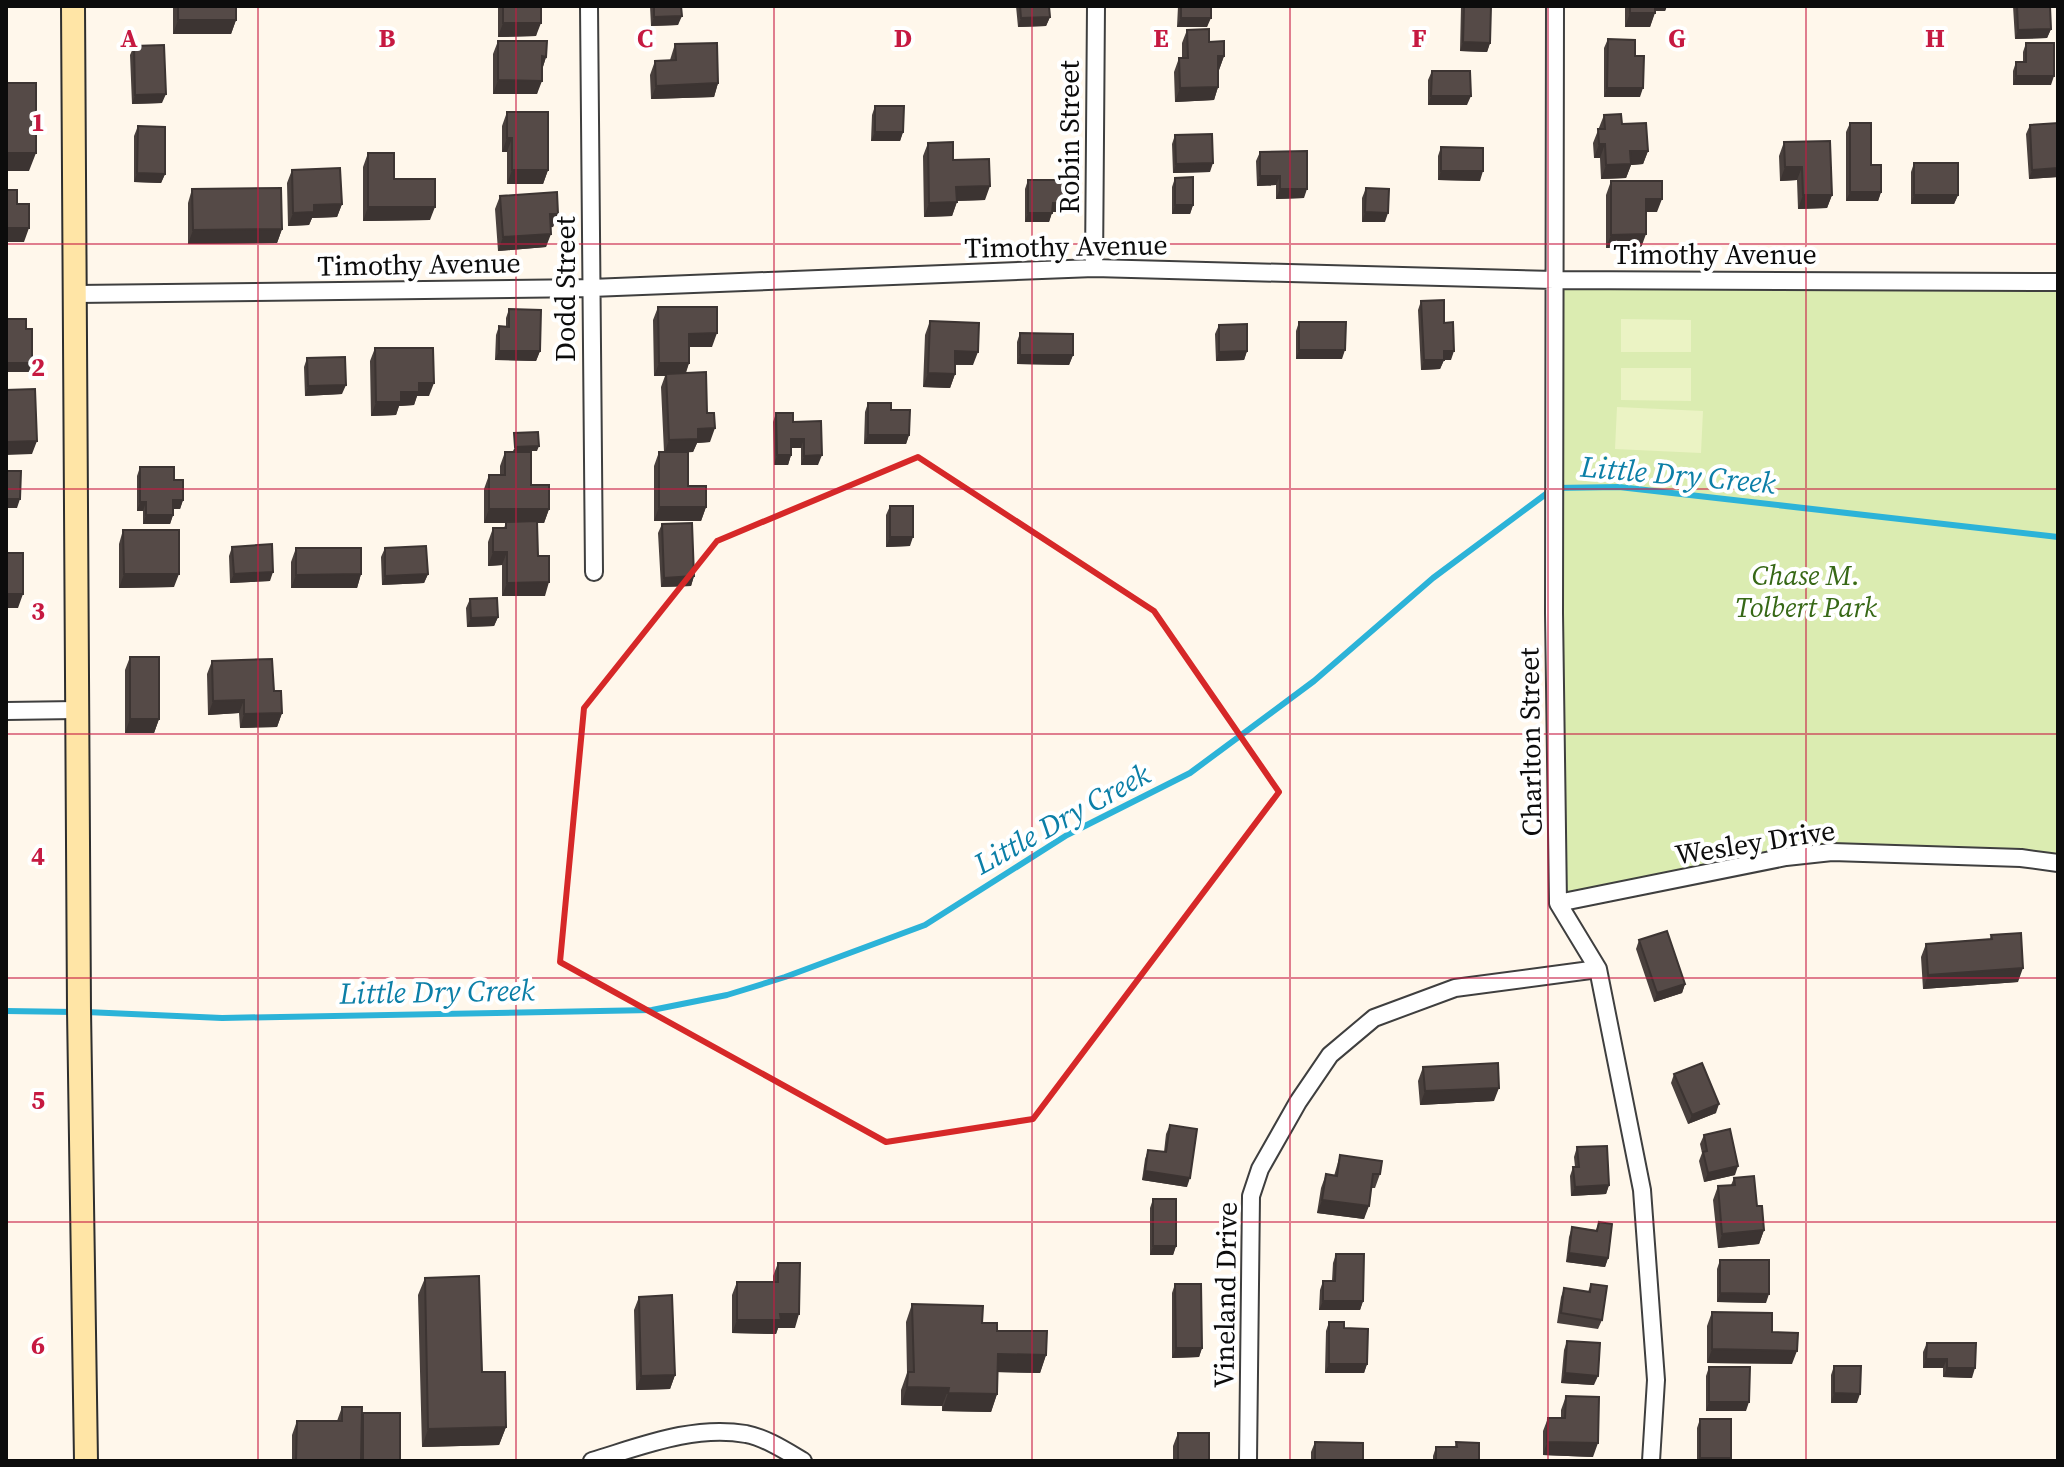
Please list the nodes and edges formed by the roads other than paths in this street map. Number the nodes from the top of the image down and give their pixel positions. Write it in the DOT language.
graph roads {
  1 [pos="73,6"];
  2 [pos="589,6"];
  3 [pos="1096,6"];
  4 [pos="1555,6"];
  5 [pos="1094,268"];
  6 [pos="1554,280"];
  7 [pos="2058,282"];
  8 [pos="591,288"];
  9 [pos="76,294"];
  10 [pos="594,572"];
  11 [pos="77,710"];
  12 [pos="6,711"];
  13 [pos="2058,863"];
  14 [pos="1558,903"];
  15 [pos="1598,969"];
  16 [pos="86,1461"];
  17 [pos="592,1461"];
  18 [pos="803,1461"];
  19 [pos="1248,1461"];
  20 [pos="1651,1461"];
  1 -- 9 [label="street"];
  2 -- 8 [label="street, Dodd Street"];
  3 -- 5 [label="street, Robin Street"];
  4 -- 6 [label="street, Charlton Street"];
  5 -- 6 [label="street, Timothy Avenue"];
  5 -- 8 [label="street, Timothy Avenue"];
  6 -- 7 [label="street, Timothy Avenue"];
  6 -- 14 [label="street, Charlton Street"];
  8 -- 9 [label="street, Timothy Avenue"];
  8 -- 10 [label="street, Dodd Street"];
  9 -- 11 [label="street"];
  11 -- 12 [label="street"];
  11 -- 16 [label="street"];
  13 -- 14 [label="street, Wesley Drive"];
  14 -- 15 [label="street"];
  15 -- 19 [label="street, Vineland Drive"];
  15 -- 20 [label="street"];
  17 -- 18 [label="street"];
}
